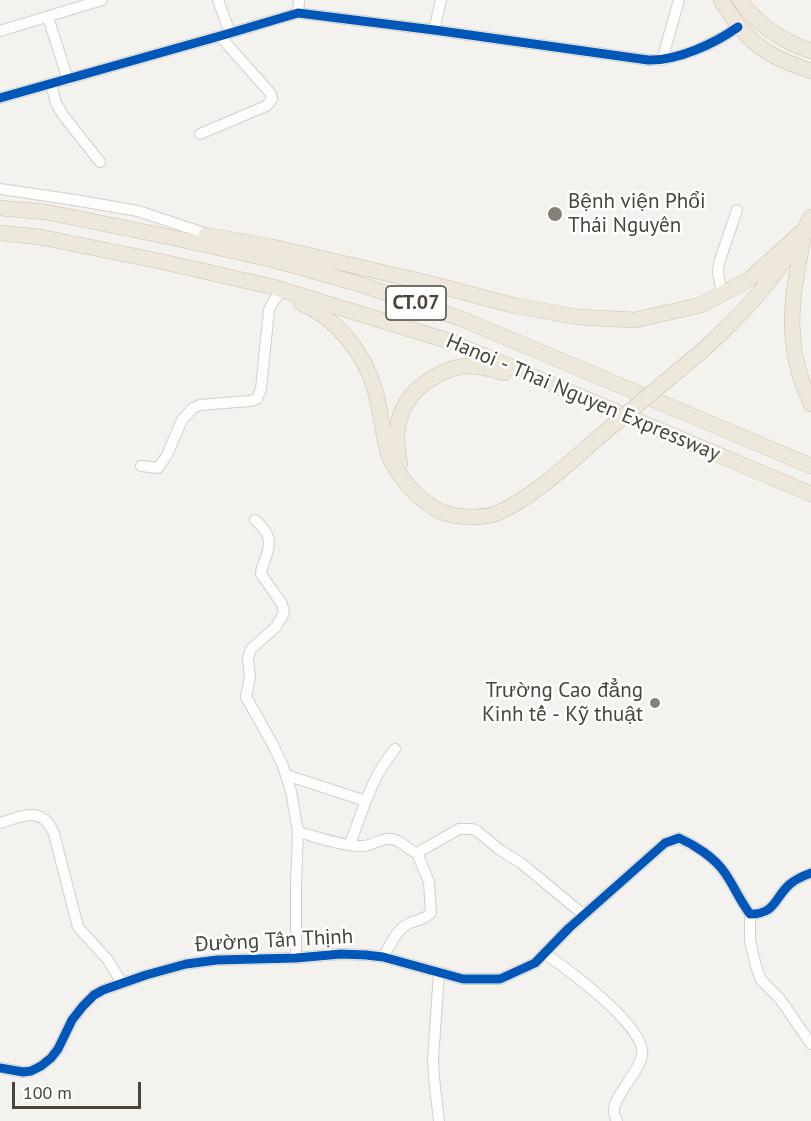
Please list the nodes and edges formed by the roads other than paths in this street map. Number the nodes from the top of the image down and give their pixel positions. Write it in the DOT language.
graph roads {
  1 [pos="102,0"];
  2 [pos="218,0"];
  3 [pos="299,0"];
  4 [pos="441,0"];
  5 [pos="679,0"];
  6 [pos="722,0"];
  7 [pos="740,0"];
  8 [pos="298,13"];
  9 [pos="749,14"];
  10 [pos="48,17"];
  11 [pos="738,27"];
  12 [pos="434,30"];
  13 [pos="0,31"];
  14 [pos="225,35"];
  15 [pos="811,51"];
  16 [pos="662,60"];
  17 [pos="811,73"];
  18 [pos="68,80"];
  19 [pos="51,84"];
  20 [pos="0,98"];
  21 [pos="200,134"];
  22 [pos="100,162"];
  23 [pos="0,189"];
  24 [pos="0,208"];
  25 [pos="737,210"];
  26 [pos="46,212"];
  27 [pos="808,223"];
  28 [pos="0,233"];
  29 [pos="218,237"];
  30 [pos="159,261"];
  31 [pos="722,294"];
  32 [pos="278,296"];
  33 [pos="811,404"];
  34 [pos="141,466"];
  35 [pos="811,466"];
  36 [pos="771,477"];
  37 [pos="404,480"];
  38 [pos="811,494"];
  39 [pos="255,520"];
  40 [pos="395,749"];
  41 [pos="286,775"];
  42 [pos="366,801"];
  43 [pos="0,823"];
  44 [pos="298,832"];
  45 [pos="350,844"];
  46 [pos="417,853"];
  47 [pos="811,873"];
  48 [pos="750,914"];
  49 [pos="584,915"];
  50 [pos="544,953"];
  51 [pos="383,957"];
  52 [pos="296,958"];
  53 [pos="439,973"];
  54 [pos="122,983"];
  55 [pos="811,1044"];
  56 [pos="0,1068"];
  57 [pos="439,1121"];
  58 [pos="617,1121"];
  1 -- 10 [label="street"];
  2 -- 14 [label="street"];
  3 -- 8 [label="street"];
  4 -- 12 [label="street"];
  5 -- 16 [label="street"];
  6 -- 11 [label="highway"];
  7 -- 9 [label="highway"];
  8 -- 12 [label="street"];
  8 -- 14 [label="street"];
  9 -- 11 [label="highway"];
  9 -- 15 [label="highway"];
  10 -- 13 [label="street"];
  10 -- 18 [label="street"];
  11 -- 16 [label="street"];
  11 -- 17 [label="highway"];
  12 -- 16 [label="street"];
  14 -- 18 [label="street"];
  14 -- 21 [label="street"];
  18 -- 19 [label="street"];
  19 -- 20 [label="street"];
  19 -- 22 [label="street"];
  23 -- 29 [label="street"];
  24 -- 26 [label="highway, Hanoi - Thai Nguyen Expressway / CT.07"];
  25 -- 31 [label="street"];
  26 -- 29 [label="highway"];
  26 -- 35 [label="highway, Hanoi - Thai Nguyen Expressway / CT.07"];
  27 -- 31 [label="highway"];
  27 -- 33 [label="highway"];
  27 -- 37 [label="highway, bridge"];
  28 -- 30 [label="highway, Hanoi - Thai Nguyen Expressway / CT.07"];
  29 -- 31 [label="highway"];
  30 -- 32 [label="highway"];
  30 -- 36 [label="highway, Hanoi - Thai Nguyen Expressway / CT.07"];
  32 -- 34 [label="street"];
  32 -- 37 [label="highway"];
  36 -- 37 [label="highway"];
  36 -- 38 [label="highway, Hanoi - Thai Nguyen Expressway / CT.07"];
  39 -- 41 [label="street"];
  40 -- 42 [label="street"];
  41 -- 42 [label="street"];
  41 -- 44 [label="street"];
  42 -- 45 [label="street"];
  43 -- 54 [label="street"];
  44 -- 45 [label="street"];
  44 -- 52 [label="street"];
  45 -- 46 [label="street"];
  46 -- 49 [label="street"];
  46 -- 51 [label="street"];
  47 -- 48 [label="street"];
  48 -- 49 [label="street, Đường Tân Thịnh"];
  48 -- 55 [label="street"];
  49 -- 50 [label="street, Đường Tân Thịnh"];
  50 -- 53 [label="street, Đường Tân Thịnh"];
  50 -- 58 [label="street"];
  51 -- 52 [label="street, Đường Tân Thịnh"];
  51 -- 53 [label="street, Đường Tân Thịnh"];
  52 -- 54 [label="street, Đường Tân Thịnh"];
  53 -- 57 [label="street"];
  54 -- 56 [label="street, Đường Tân Thịnh"];
}
